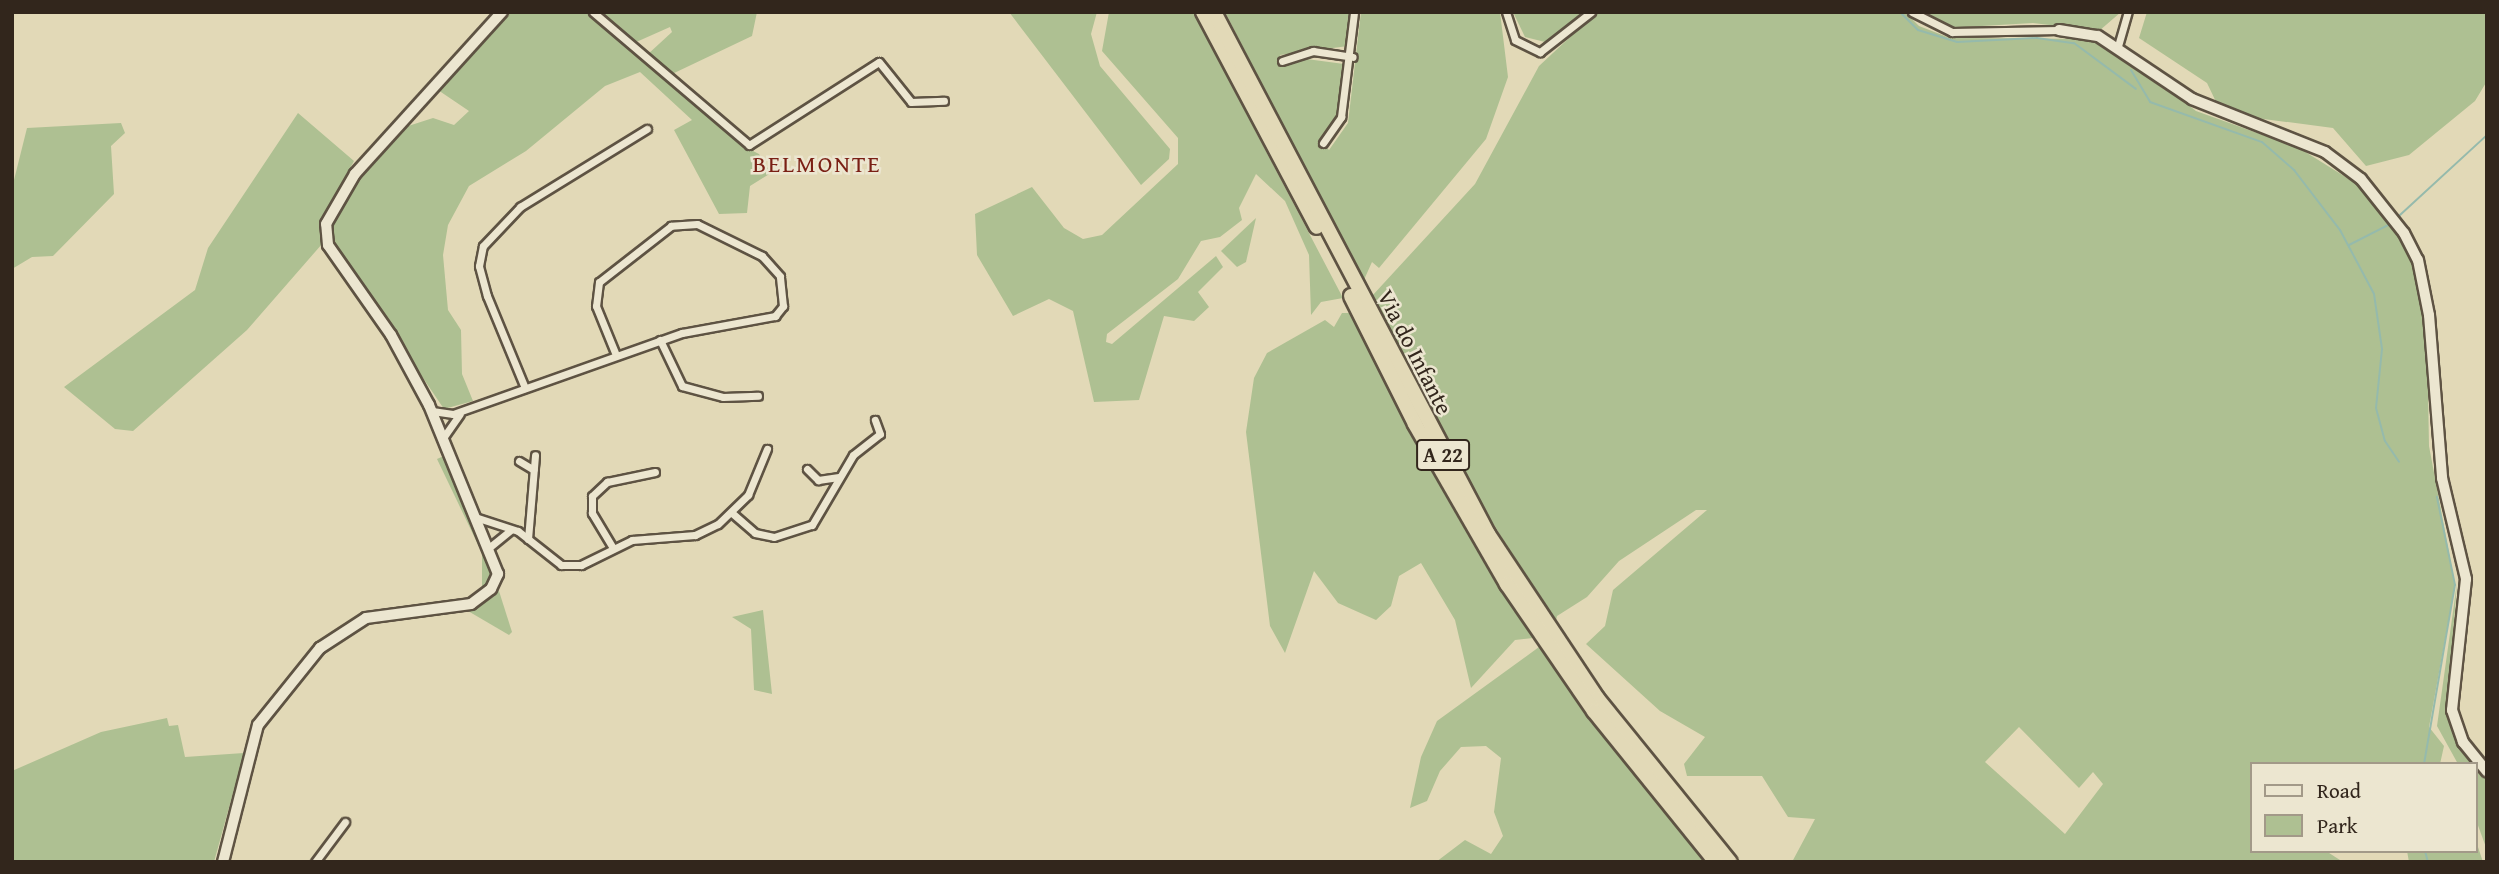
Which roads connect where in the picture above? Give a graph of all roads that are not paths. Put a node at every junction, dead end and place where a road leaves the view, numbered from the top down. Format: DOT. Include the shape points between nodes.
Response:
graph roads {
  1 [pos="502,12"];
  2 [pos="593,12"];
  3 [pos="1203,12"];
  4 [pos="1214,12"];
  5 [pos="1354,12"];
  6 [pos="1506,12"];
  7 [pos="1591,12"];
  8 [pos="1912,12"];
  9 [pos="2128,12"];
  10 [pos="2059,30"];
  11 [pos="2118,46"];
  12 [pos="1353,57"];
  13 [pos="1282,61"];
  14 [pos="944,101"];
  15 [pos="647,129"];
  16 [pos="1323,144"];
  17 [pos="660,340"];
  18 [pos="616,355"];
  19 [pos="526,388"];
  20 [pos="758,396"];
  21 [pos="431,410"];
  22 [pos="468,410"];
  23 [pos="875,420"];
  24 [pos="443,438"];
  25 [pos="767,449"];
  26 [pos="535,455"];
  27 [pos="519,461"];
  28 [pos="807,469"];
  29 [pos="534,470"];
  30 [pos="655,472"];
  31 [pos="839,477"];
  32 [pos="732,513"];
  33 [pos="478,519"];
  34 [pos="518,531"];
  35 [pos="528,539"];
  36 [pos="491,546"];
  37 [pos="613,548"];
  38 [pos="2487,772"];
  39 [pos="345,821"];
  40 [pos="223,862"];
  41 [pos="315,862"];
  42 [pos="1716,862"];
  43 [pos="1730,862"];
  1 -- 21 [label="street" via="355,174 326,224 328,245 391,335"];
  2 -- 14 [label="street" via="749,145 879,62 911,102"];
  3 -- 42 [label="highway, Via do Infante / A 22" via="1477,535 1594,711"];
  4 -- 43 [label="highway, Via do Infante / A 22" via="1488,534 1597,698"];
  5 -- 12 [label="street"];
  6 -- 7 [label="street" via="1515,40 1540,52"];
  8 -- 10 [label="street" via="1952,32"];
  9 -- 11 [label="street"];
  10 -- 11 [label="street"];
  11 -- 38 [label="street" via="2192,99 2325,152 2395,218 2418,260 2433,350 2442,478 2466,579 2452,710 2463,742"];
  12 -- 13 [label="street" via="1313,51"];
  12 -- 16 [label="street" via="1341,117"];
  15 -- 19 [label="street" via="520,207 483,246 479,266 486,296"];
  17 -- 18 [label="street"];
  17 -- 18 [label="street" via="775,316 783,306 780,276 762,256 697,224 671,226 599,282 596,306"];
  17 -- 20 [label="street" via="682,386 723,397"];
  18 -- 19 [label="street"];
  19 -- 22 [label="street"];
  21 -- 22 [label="street"];
  21 -- 24 [label="street"];
  22 -- 24 [label="street"];
  23 -- 31 [label="street" via="880,434"];
  24 -- 33 [label="street"];
  25 -- 32 [label="street" via="755,482"];
  26 -- 29 [label="street"];
  27 -- 29 [label="street"];
  28 -- 31 [label="street" via="818,480"];
  29 -- 35 [label="street"];
  30 -- 37 [label="street" via="607,482 592,496 592,513"];
  31 -- 32 [label="street" via="812,524 794,535 755,533"];
  32 -- 37 [label="street" via="695,535 654,536"];
  33 -- 34 [label="street"];
  33 -- 36 [label="street"];
  34 -- 35 [label="street"];
  34 -- 36 [label="street" via="501,533"];
  35 -- 37 [label="street" via="561,565 580,565"];
  36 -- 40 [label="street" via="498,574 482,599 456,608 366,618 320,649 258,726"];
  39 -- 41 [label="street"];
}
